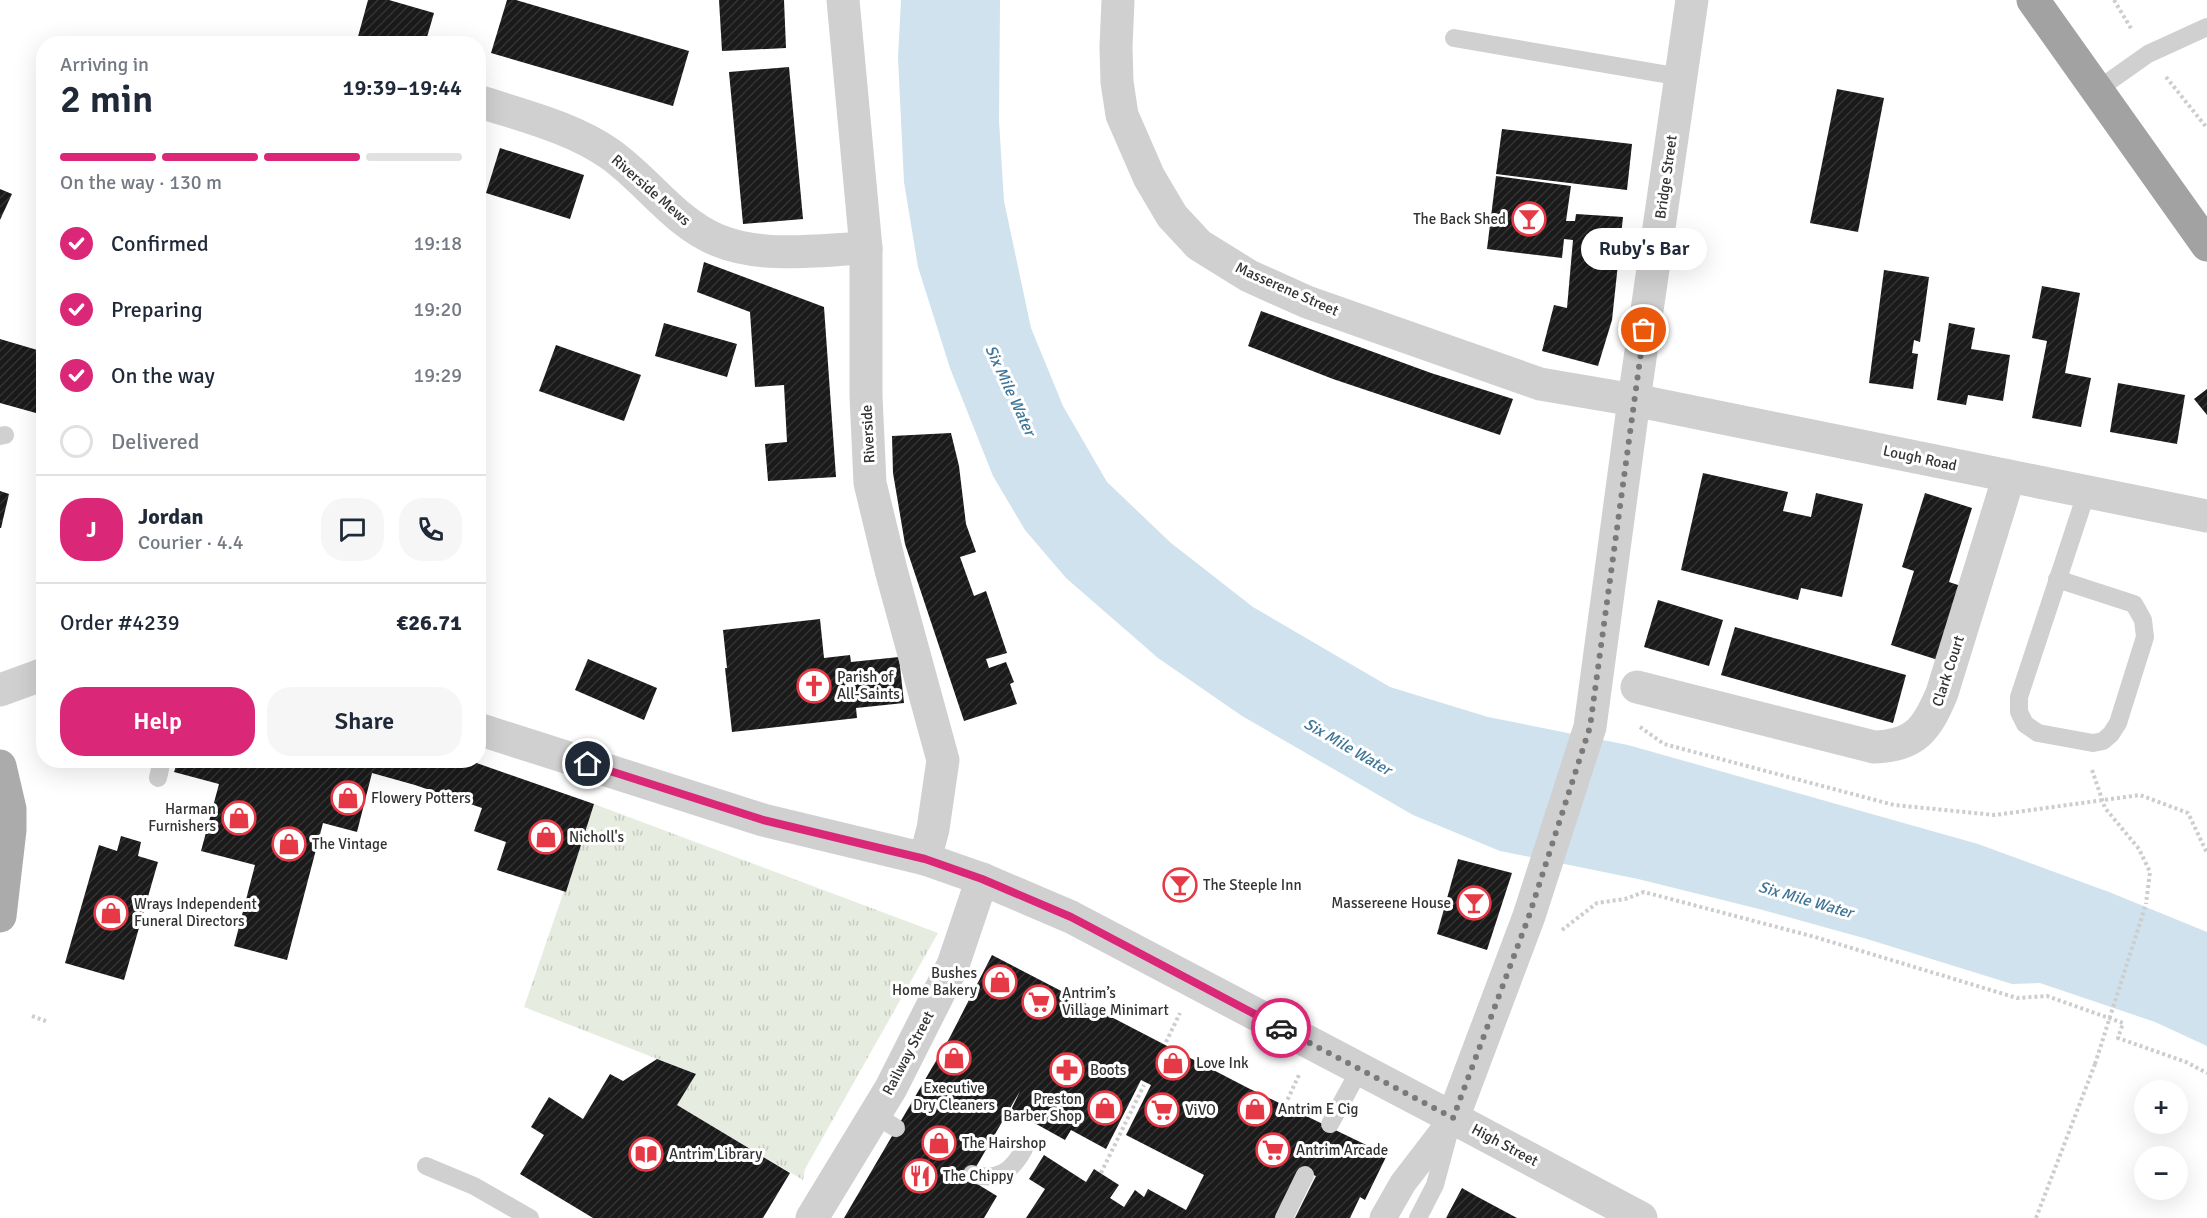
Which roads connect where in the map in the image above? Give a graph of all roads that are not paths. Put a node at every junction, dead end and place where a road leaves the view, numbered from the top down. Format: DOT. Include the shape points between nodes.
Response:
graph roads {
  1 [pos="843,0"];
  2 [pos="1118,0"];
  3 [pos="1692,0"];
  4 [pos="2033,0"];
  5 [pos="2207,27"];
  6 [pos="1454,38"];
  7 [pos="1681,76"];
  8 [pos="2097,90"];
  9 [pos="486,104"];
  10 [pos="2207,245"];
  11 [pos="866,248"];
  12 [pos="1634,400"];
  13 [pos="2009,476"];
  14 [pos="2087,491"];
  15 [pos="2207,516"];
  16 [pos="2057,579"];
  17 [pos="36,677"];
  18 [pos="1637,687"];
  19 [pos="0,690"];
  20 [pos="486,732"];
  21 [pos="0,766"];
  22 [pos="160,768"];
  23 [pos="158,778"];
  24 [pos="925,859"];
  25 [pos="982,879"];
  26 [pos="0,916"];
  27 [pos="1360,1069"];
  28 [pos="1453,1118"];
  29 [pos="1330,1124"];
  30 [pos="1024,1149"];
  31 [pos="426,1166"];
  32 [pos="972,1174"];
  33 [pos="1305,1175"];
  34 [pos="1625,1214"];
  35 [pos="530,1218"];
  36 [pos="812,1218"];
  37 [pos="1284,1218"];
  38 [pos="1383,1218"];
  39 [pos="1418,1218"];
  1 -- 11 [label="street, Riverside"];
  2 -- 12 [label="street, Masserene Street" via="1116,58 1122,115 1149,177 1172,216 1199,245 1249,276 1307,302 1540,384"];
  3 -- 7 [label="street, Bridge Street"];
  4 -- 8 [label="highway"];
  5 -- 8 [label="lane" via="2148,54"];
  6 -- 7 [label="lane"];
  7 -- 12 [label="street, Bridge Street"];
  8 -- 10 [label="highway"];
  9 -- 11 [label="street, Riverside Mews" via="590,141 697,230 717,240 773,252"];
  11 -- 24 [label="street, Riverside" via="870,483 943,760"];
  12 -- 13 [label="street, Lough Road"];
  12 -- 28 [label="street, Bridge Street" via="1590,727 1529,916"];
  13 -- 14 [label="street, Lough Road"];
  13 -- 18 [label="street, Clark Court" via="1942,693 1933,716 1908,740 1874,747 1684,712"];
  14 -- 15 [label="street, Lough Road"];
  14 -- 16 [label="lane"];
  16 -- 16 [label="lane" via="2019,697 2019,712 2025,724 2038,733 2093,743 2103,741 2118,723 2145,637 2143,620 2134,604"];
  17 -- 19 [label="street"];
  20 -- 24 [label="street, High Street" via="763,820"];
  21 -- 26 [label="main road" via="10,809"];
  22 -- 23 [label="lane"];
  24 -- 25 [label="street, High Street"];
  25 -- 27 [label="street, High Street" via="1071,917"];
  25 -- 36 [label="street, Railway Street" via="954,965 886,1122"];
  27 -- 28 [label="street, High Street"];
  27 -- 29 [label="lane"];
  28 -- 34 [label="street, High Street"];
  28 -- 38 [label="street" via="1402,1183"];
  28 -- 39 [label="lane" via="1435,1185"];
  30 -- 32 [label="lane" via="1011,1168 1001,1174"];
  31 -- 35 [label="lane" via="474,1186"];
  33 -- 37 [label="lane"];
}
